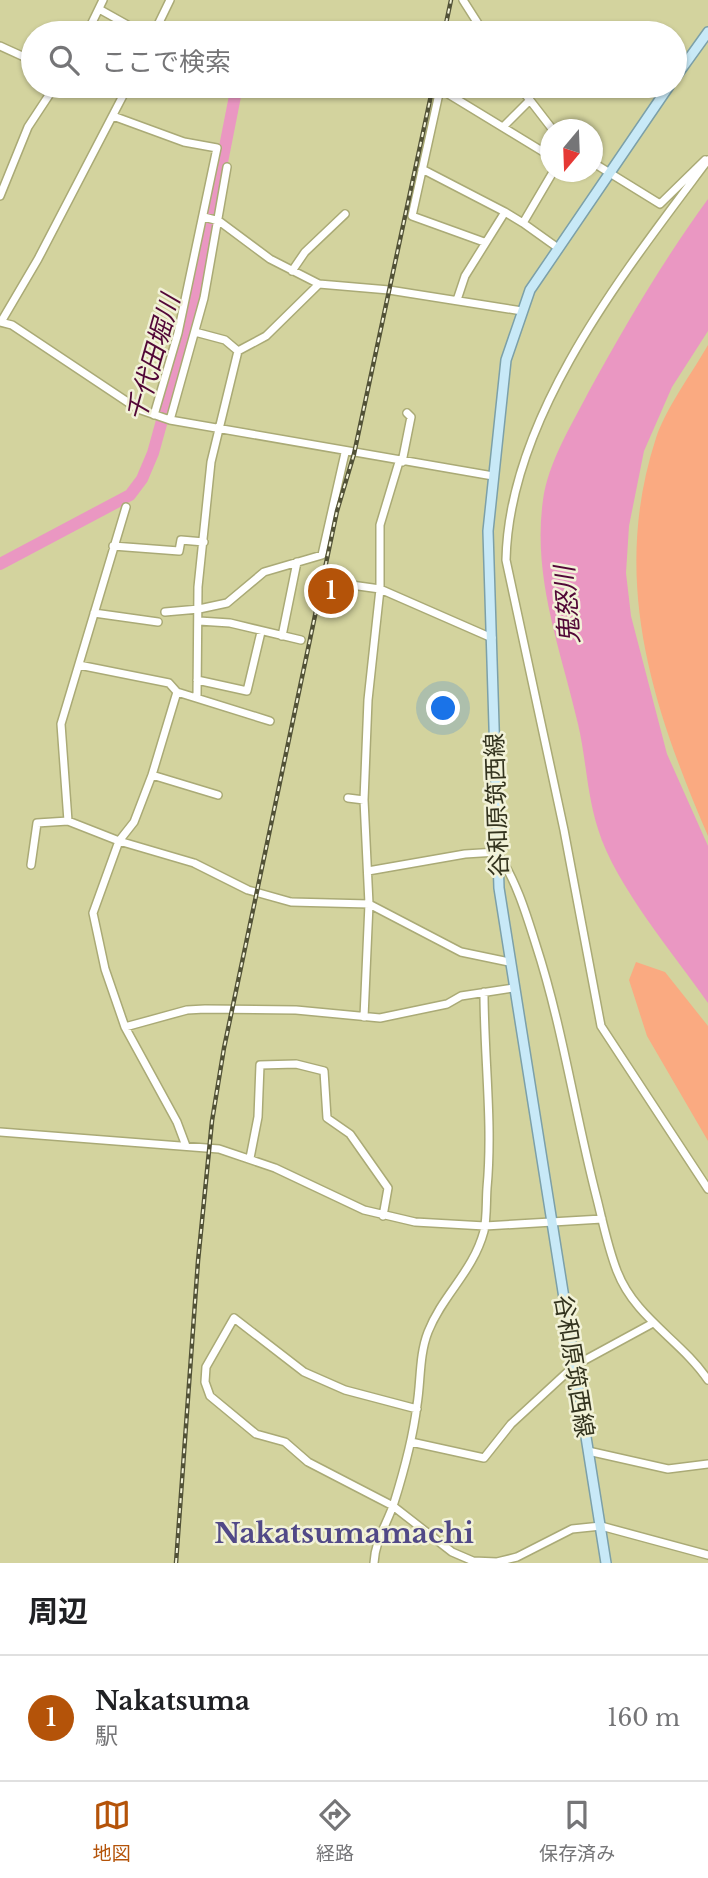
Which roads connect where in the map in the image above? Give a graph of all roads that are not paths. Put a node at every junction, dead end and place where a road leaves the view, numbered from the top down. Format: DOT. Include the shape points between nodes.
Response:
graph roads {
  1 [pos="103,0"];
  2 [pos="170,0"];
  3 [pos="463,0"];
  4 [pos="99,9"];
  5 [pos="93,21"];
  6 [pos="120,21"];
  7 [pos="160,21"];
  8 [pos="476,21"];
  9 [pos="708,32"];
  10 [pos="0,46"];
  11 [pos="21,56"];
  12 [pos="687,61"];
  13 [pos="47,98"];
  14 [pos="122,98"];
  15 [pos="439,98"];
  16 [pos="457,98"];
  17 [pos="661,98"];
  18 [pos="530,100"];
  19 [pos="113,116"];
  20 [pos="545,119"];
  21 [pos="503,127"];
  22 [pos="540,149"];
  23 [pos="708,159"];
  24 [pos="227,167"];
  25 [pos="603,167"];
  26 [pos="422,169"];
  27 [pos="610,171"];
  28 [pos="548,182"];
  29 [pos="0,196"];
  30 [pos="505,212"];
  31 [pos="345,214"];
  32 [pos="204,217"];
  33 [pos="219,221"];
  34 [pos="523,223"];
  35 [pos="484,242"];
  36 [pos="558,248"];
  37 [pos="292,271"];
  38 [pos="319,284"];
  39 [pos="457,300"];
  40 [pos="522,311"];
  41 [pos="0,322"];
  42 [pos="195,332"];
  43 [pos="238,351"];
  44 [pos="407,413"];
  45 [pos="154,415"];
  46 [pos="170,420"];
  47 [pos="217,430"];
  48 [pos="345,453"];
  49 [pos="400,462"];
  50 [pos="493,476"];
  51 [pos="126,507"];
  52 [pos="204,542"];
  53 [pos="113,546"];
  54 [pos="297,562"];
  55 [pos="337,583"];
  56 [pos="380,589"];
  57 [pos="200,609"];
  58 [pos="165,612"];
  59 [pos="93,613"];
  60 [pos="199,621"];
  61 [pos="158,622"];
  62 [pos="261,632"];
  63 [pos="282,636"];
  64 [pos="492,638"];
  65 [pos="301,640"];
  66 [pos="79,665"];
  67 [pos="197,680"];
  68 [pos="177,692"];
  69 [pos="197,697"];
  70 [pos="270,721"];
  71 [pos="152,775"];
  72 [pos="218,795"];
  73 [pos="348,798"];
  74 [pos="365,800"];
  75 [pos="68,821"];
  76 [pos="119,841"];
  77 [pos="497,852"];
  78 [pos="31,865"];
  79 [pos="368,871"];
  80 [pos="369,904"];
  81 [pos="509,962"];
  82 [pos="513,988"];
  83 [pos="484,992"];
  84 [pos="364,1017"];
  85 [pos="125,1027"];
  86 [pos="0,1132"];
  87 [pos="186,1146"];
  88 [pos="250,1158"];
  89 [pos="708,1189"];
  90 [pos="383,1216"];
  91 [pos="602,1219"];
  92 [pos="550,1222"];
  93 [pos="485,1226"];
  94 [pos="653,1323"];
  95 [pos="574,1366"];
  96 [pos="708,1380"];
  97 [pos="417,1409"];
  98 [pos="411,1442"];
  99 [pos="588,1451"];
  100 [pos="708,1464"];
  101 [pos="393,1506"];
  102 [pos="601,1527"];
  103 [pos="708,1555"];
  104 [pos="374,1563"];
  105 [pos="606,1563"];
  1 -- 4 [label="street"];
  2 -- 7 [label="street"];
  3 -- 8 [label="street"];
  4 -- 5 [label="street"];
  4 -- 6 [label="street"];
  9 -- 12 [label="main road"];
  10 -- 11 [label="street"];
  13 -- 29 [label="street" via="24,134"];
  14 -- 19 [label="street"];
  15 -- 26 [label="street"];
  16 -- 21 [label="street"];
  17 -- 27 [label="main road, 谷和原筑西線"];
  18 -- 20 [label="street"];
  18 -- 21 [label="street"];
  19 -- 32 [label="street" via="184,142 217,148"];
  19 -- 41 [label="street"];
  21 -- 22 [label="street"];
  23 -- 27 [label="street" via="660,204"];
  23 -- 89 [label="street" via="641,249 545,406 514,498 506,560 600,1026"];
  24 -- 33 [label="street"];
  25 -- 27 [label="street"];
  26 -- 30 [label="street"];
  26 -- 35 [label="street" via="412,216"];
  27 -- 36 [label="main road, 谷和原筑西線"];
  28 -- 34 [label="street"];
  30 -- 34 [label="street"];
  30 -- 35 [label="street"];
  31 -- 37 [label="street"];
  32 -- 33 [label="street"];
  32 -- 45 [label="street"];
  33 -- 37 [label="street"];
  33 -- 42 [label="street"];
  34 -- 36 [label="street"];
  35 -- 39 [label="street" via="464,276"];
  36 -- 40 [label="main road, 谷和原筑西線"];
  37 -- 38 [label="street"];
  38 -- 39 [label="street"];
  38 -- 43 [label="street" via="266,336"];
  39 -- 40 [label="street"];
  40 -- 50 [label="main road, 谷和原筑西線" via="506,360"];
  41 -- 45 [label="street" via="12,325"];
  42 -- 43 [label="street" via="225,340"];
  42 -- 46 [label="street"];
  43 -- 47 [label="street"];
  44 -- 49 [label="street" via="411,417"];
  45 -- 46 [label="street"];
  46 -- 47 [label="street"];
  47 -- 48 [label="street"];
  47 -- 52 [label="street"];
  48 -- 49 [label="street"];
  48 -- 54 [label="street" via="325,550"];
  49 -- 50 [label="street"];
  49 -- 56 [label="street" via="380,525"];
  50 -- 64 [label="main road, 谷和原筑西線" via="488,559"];
  51 -- 53 [label="street"];
  52 -- 53 [label="street" via="181,540 179,551"];
  52 -- 57 [label="street"];
  53 -- 59 [label="street"];
  54 -- 57 [label="street" via="264,572 227,603"];
  54 -- 63 [label="street"];
  55 -- 56 [label="street"];
  56 -- 64 [label="street"];
  56 -- 74 [label="street" via="368,700"];
  57 -- 58 [label="street"];
  57 -- 60 [label="street"];
  59 -- 61 [label="street"];
  59 -- 66 [label="street"];
  60 -- 62 [label="street"];
  60 -- 67 [label="street"];
  62 -- 63 [label="street"];
  62 -- 67 [label="street" via="247,691"];
  63 -- 65 [label="street"];
  64 -- 77 [label="main road, 谷和原筑西線"];
  66 -- 68 [label="street" via="169,683"];
  66 -- 75 [label="street" via="61,724"];
  67 -- 69 [label="street"];
  68 -- 69 [label="street"];
  68 -- 71 [label="street"];
  69 -- 70 [label="street"];
  71 -- 72 [label="street"];
  71 -- 76 [label="street" via="134,822"];
  73 -- 74 [label="street"];
  74 -- 79 [label="street"];
  75 -- 76 [label="street"];
  75 -- 78 [label="street" via="37,822"];
  76 -- 80 [label="street" via="194,863 248,890 290,902"];
  76 -- 85 [label="street" via="93,913 105,969"];
  77 -- 79 [label="street"];
  77 -- 81 [label="main road, 谷和原筑西線"];
  77 -- 91 [label="street" via="524,906 542,961"];
  79 -- 80 [label="street"];
  80 -- 81 [label="street" via="461,951"];
  80 -- 84 [label="street"];
  81 -- 82 [label="main road, 谷和原筑西線"];
  82 -- 83 [label="street"];
  82 -- 92 [label="main road, 谷和原筑西線"];
  83 -- 84 [label="street" via="413,1012"];
  83 -- 93 [label="street" via="489,1146"];
  84 -- 85 [label="street" via="296,1010 205,1009"];
  85 -- 87 [label="street"];
  86 -- 87 [label="street"];
  87 -- 88 [label="street"];
  88 -- 90 [label="street"];
  88 -- 90 [label="street" via="258,1117 260,1065 296,1064 324,1071 327,1118 350,1134 388,1188"];
  90 -- 93 [label="street"];
  91 -- 92 [label="street"];
  91 -- 94 [label="street" via="631,1300"];
  92 -- 93 [label="street"];
  92 -- 95 [label="main road, 谷和原筑西線"];
  93 -- 97 [label="street" via="463,1278 438,1310 428,1332"];
  94 -- 95 [label="street"];
  94 -- 96 [label="street"];
  95 -- 98 [label="street" via="511,1424 484,1458"];
  95 -- 99 [label="main road, 谷和原筑西線"];
  97 -- 98 [label="street"];
  97 -- 101 [label="street" via="345,1390 304,1372 234,1318 206,1367 210,1396 256,1434 285,1442 308,1462"];
  98 -- 101 [label="street"];
  99 -- 100 [label="street" via="668,1469"];
  99 -- 102 [label="main road, 谷和原筑西線"];
  101 -- 102 [label="street" via="452,1552 473,1561 517,1557 572,1529"];
  101 -- 104 [label="street" via="377,1540"];
  102 -- 103 [label="street"];
  102 -- 105 [label="main road, 谷和原筑西線"];
}
